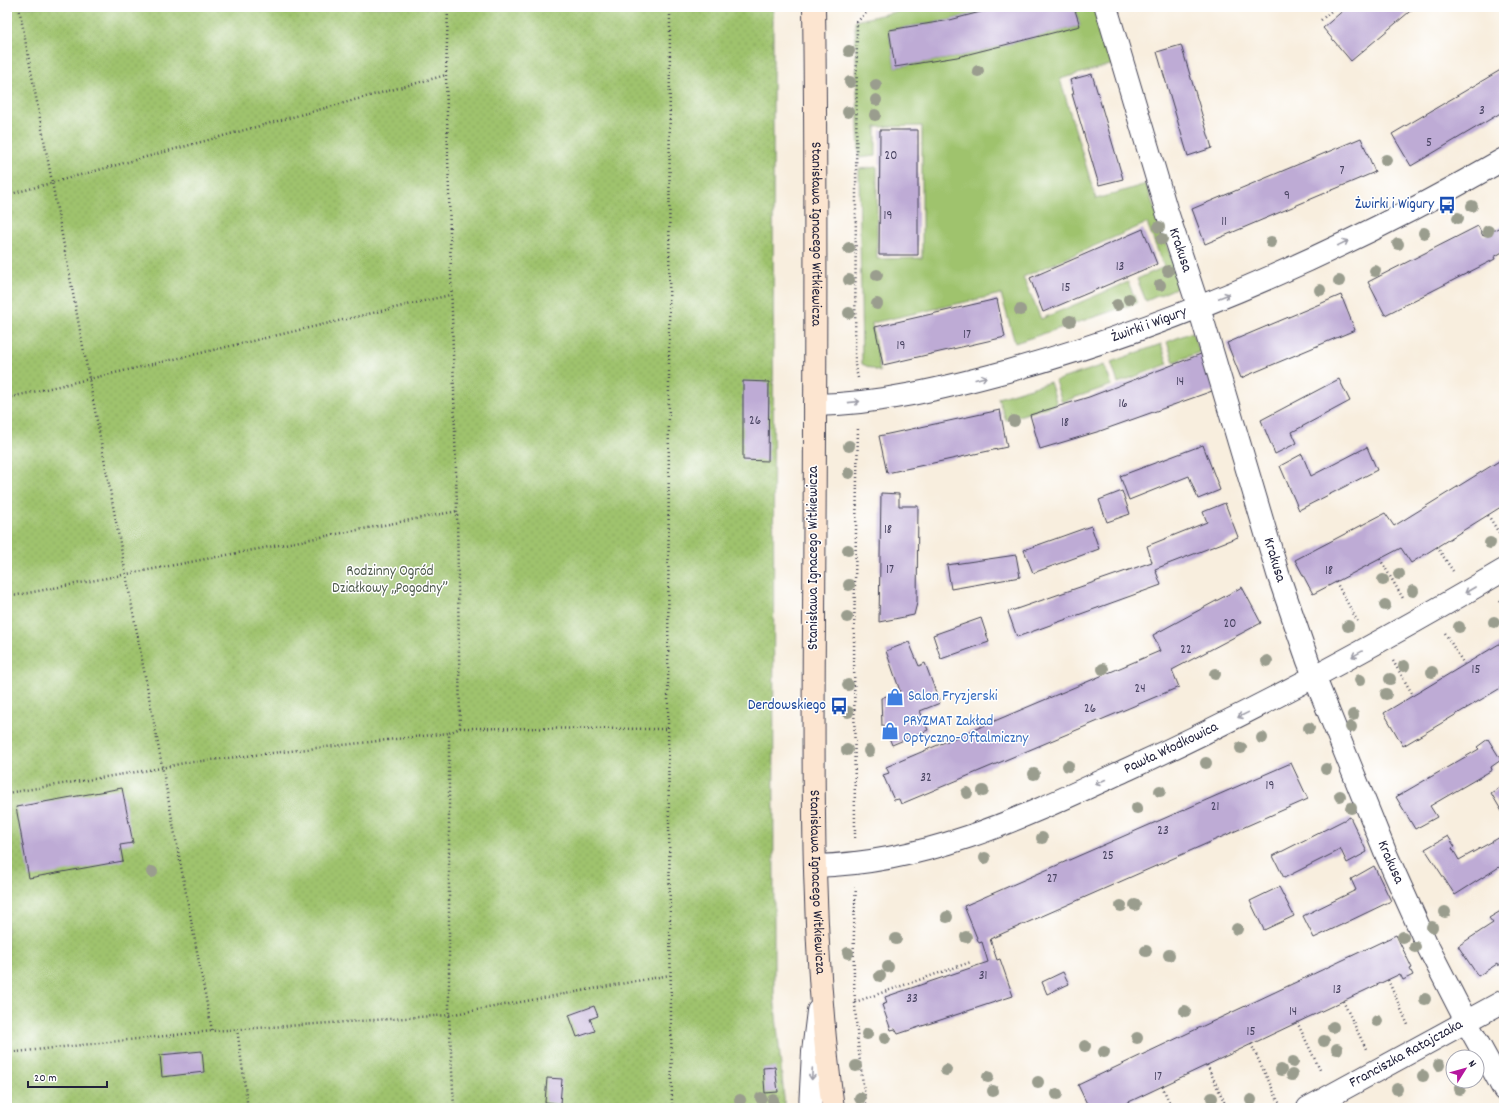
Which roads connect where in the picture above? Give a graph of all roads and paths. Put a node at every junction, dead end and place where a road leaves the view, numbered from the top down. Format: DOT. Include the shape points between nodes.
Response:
graph roads {
  1 [pos="18,7"];
  2 [pos="448,7"];
  3 [pos="670,7"];
  4 [pos="814,7"];
  5 [pos="882,7"];
  6 [pos="1106,7"];
  7 [pos="1336,7"];
  8 [pos="1321,20"];
  9 [pos="446,75"];
  10 [pos="1504,159"];
  11 [pos="51,183"];
  12 [pos="7,195"];
  13 [pos="450,295"];
  14 [pos="1198,305"];
  15 [pos="862,378"];
  16 [pos="88,379"];
  17 [pos="7,398"];
  18 [pos="815,405"];
  19 [pos="858,424"];
  20 [pos="457,511"];
  21 [pos="1488,515"];
  22 [pos="1504,540"];
  23 [pos="1437,547"];
  24 [pos="1380,559"];
  25 [pos="1504,570"];
  26 [pos="126,573"];
  27 [pos="1454,573"];
  28 [pos="1336,582"];
  29 [pos="7,597"];
  30 [pos="1408,607"];
  31 [pos="1360,625"];
  32 [pos="1441,627"];
  33 [pos="1390,656"];
  34 [pos="1464,664"];
  35 [pos="1314,678"];
  36 [pos="1413,695"];
  37 [pos="460,728"];
  38 [pos="668,729"];
  39 [pos="449,733"];
  40 [pos="161,768"];
  41 [pos="7,793"];
  42 [pos="855,844"];
  43 [pos="815,866"];
  44 [pos="856,887"];
  45 [pos="971,962"];
  46 [pos="670,975"];
  47 [pos="1388,980"];
  48 [pos="820,994"];
  49 [pos="1342,1001"];
  50 [pos="1504,1001"];
  51 [pos="855,1002"];
  52 [pos="449,1015"];
  53 [pos="1297,1022"];
  54 [pos="1467,1023"];
  55 [pos="237,1030"];
  56 [pos="1411,1030"];
  57 [pos="212,1031"];
  58 [pos="1251,1044"];
  59 [pos="7,1053"];
  60 [pos="1368,1053"];
  61 [pos="1207,1065"];
  62 [pos="1324,1076"];
  63 [pos="1162,1086"];
  64 [pos="1504,1090"];
  65 [pos="1281,1107"];
  66 [pos="248,1108"];
  67 [pos="454,1108"];
  68 [pos="672,1108"];
  69 [pos="810,1108"];
  70 [pos="833,1108"];
  71 [pos="867,1108"];
  72 [pos="1172,1108"];
  73 [pos="1227,1108"];
  74 [pos="1308,1108"];
  1 -- 11 [label="path"];
  2 -- 9 [label="path"];
  3 -- 38 [label="path"];
  4 -- 18 [label="street, Stanisława Ignacego Witkiewicza"];
  5 -- 15 [label="path" via="870,9 857,22 855,365 858,378"];
  6 -- 14 [label="street, Krakusa" via="1166,209"];
  7 -- 8 [label="path"];
  9 -- 11 [label="path"];
  9 -- 13 [label="path"];
  14 -- 10 [label="street, Żwirki i Wigury, one-way" via="1338,245 1412,209"];
  11 -- 12 [label="path"];
  11 -- 16 [label="path"];
  13 -- 16 [label="path"];
  13 -- 20 [label="path"];
  18 -- 14 [label="street, Żwirki i Wigury, one-way" via="881,399 945,387 1096,343"];
  14 -- 35 [label="street, Krakusa" via="1276,566"];
  16 -- 17 [label="path"];
  16 -- 26 [label="path"];
  18 -- 43 [label="street, Stanisława Ignacego Witkiewicza"];
  19 -- 42 [label="path" via="854,635"];
  20 -- 26 [label="path"];
  20 -- 37 [label="path"];
  21 -- 22 [label="path"];
  23 -- 27 [label="path"];
  24 -- 30 [label="path"];
  25 -- 35 [label="street, Pawła Włodkowica, one-way"];
  26 -- 29 [label="path"];
  26 -- 40 [label="path"];
  28 -- 31 [label="path"];
  32 -- 34 [label="path"];
  33 -- 36 [label="path"];
  35 -- 43 [label="street, Pawła Włodkowica, one-way" via="1198,737 996,828 908,855 855,865"];
  35 -- 54 [label="street, Krakusa" via="1393,871"];
  37 -- 38 [label="path"];
  37 -- 39 [label="path"];
  38 -- 46 [label="path"];
  39 -- 40 [label="path" via="184,763"];
  39 -- 52 [label="path"];
  40 -- 41 [label="path"];
  40 -- 57 [label="path"];
  43 -- 48 [label="street, Stanisława Ignacego Witkiewicza"];
  44 -- 51 [label="path"];
  45 -- 51 [label="path"];
  46 -- 52 [label="path"];
  46 -- 68 [label="path"];
  47 -- 56 [label="path"];
  48 -- 69 [label="street, one-way"];
  48 -- 70 [label="street, Stanisława Ignacego Witkiewicza"];
  49 -- 60 [label="path"];
  50 -- 54 [label="street, Franciszka Ratajczaka"];
  51 -- 71 [label="path"];
  52 -- 55 [label="path"];
  52 -- 67 [label="path"];
  53 -- 62 [label="path"];
  54 -- 64 [label="street, Krakusa"];
  54 -- 74 [label="street, Franciszka Ratajczaka"];
  55 -- 57 [label="path"];
  55 -- 66 [label="path"];
  57 -- 59 [label="path"];
  58 -- 65 [label="path"];
  61 -- 73 [label="path"];
  63 -- 72 [label="path"];
}
